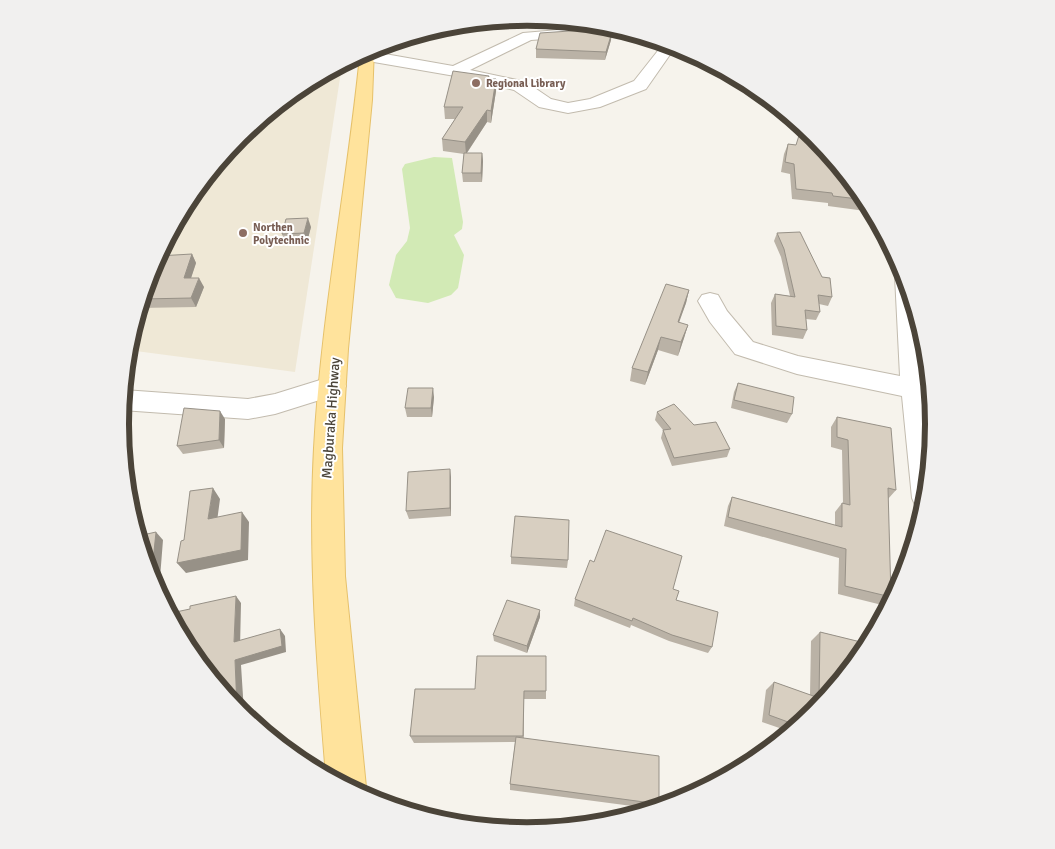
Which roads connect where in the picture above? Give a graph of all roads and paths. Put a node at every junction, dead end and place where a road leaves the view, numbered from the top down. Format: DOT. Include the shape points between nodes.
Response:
graph roads {
  1 [pos="585,31"];
  2 [pos="665,51"];
  3 [pos="378,56"];
  4 [pos="367,60"];
  5 [pos="455,71"];
  6 [pos="710,301"];
  7 [pos="919,353"];
  8 [pos="333,386"];
  9 [pos="914,389"];
  10 [pos="130,400"];
  11 [pos="923,466"];
  12 [pos="345,779"];
  1 -- 5 [label="street" via="528,36"];
  2 -- 5 [label="street" via="640,85 594,103 568,108 545,103 520,86"];
  3 -- 5 [label="street"];
  4 -- 8 [label="main road, Magburaka Highway" via="350,229 336,323"];
  6 -- 9 [label="street" via="744,348 796,365"];
  7 -- 9 [label="street"];
  8 -- 10 [label="street" via="275,404 248,408"];
  8 -- 12 [label="main road, Magburaka Highway" via="326,509 331,630"];
  9 -- 11 [label="street"];
}
